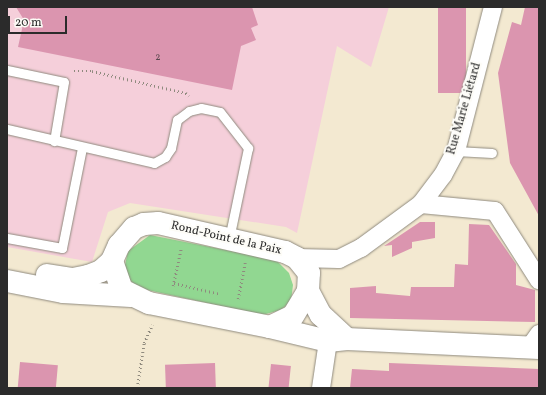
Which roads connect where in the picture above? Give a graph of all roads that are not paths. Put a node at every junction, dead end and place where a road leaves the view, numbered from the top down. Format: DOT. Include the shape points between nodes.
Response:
graph roads {
  1 [pos="493,7"];
  2 [pos="7,70"];
  3 [pos="7,129"];
  4 [pos="54,141"];
  5 [pos="82,148"];
  6 [pos="456,151"];
  7 [pos="492,153"];
  8 [pos="421,204"];
  9 [pos="7,238"];
  10 [pos="239,242"];
  11 [pos="296,258"];
  12 [pos="112,261"];
  13 [pos="7,268"];
  14 [pos="539,280"];
  15 [pos="7,281"];
  16 [pos="308,290"];
  17 [pos="131,296"];
  18 [pos="270,326"];
  19 [pos="337,340"];
  20 [pos="536,343"];
  21 [pos="321,388"];
  1 -- 6 [label="street, Rue Marie Liétard"];
  2 -- 4 [label="lane" via="64,82"];
  3 -- 4 [label="lane"];
  4 -- 5 [label="lane"];
  5 -- 9 [label="lane" via="62,248"];
  5 -- 10 [label="lane" via="154,163 164,157 171,148 177,120 189,111 200,108 220,112 248,148"];
  6 -- 7 [label="lane"];
  6 -- 8 [label="street, Rue Marie Liétard" via="443,175"];
  8 -- 11 [label="street, Rue Marie Liétard" via="361,248 339,259"];
  8 -- 14 [label="street" via="495,211"];
  10 -- 11 [label="main road, Rond-Point de la Paix" via="285,252"];
  10 -- 12 [label="main road, Rond-Point de la Paix" via="164,225 144,224 126,235 118,245"];
  11 -- 16 [label="main road, Rond-Point de la Paix" via="309,272"];
  12 -- 13 [label="main road" via="100,272 73,279"];
  12 -- 17 [label="main road" via="122,290"];
  15 -- 17 [label="main road" via="63,292"];
  16 -- 18 [label="main road" via="293,316"];
  16 -- 19 [label="main road"];
  17 -- 18 [label="main road" via="149,303"];
  18 -- 19 [label="main road"];
  19 -- 20 [label="main road"];
  19 -- 21 [label="street"];
}
